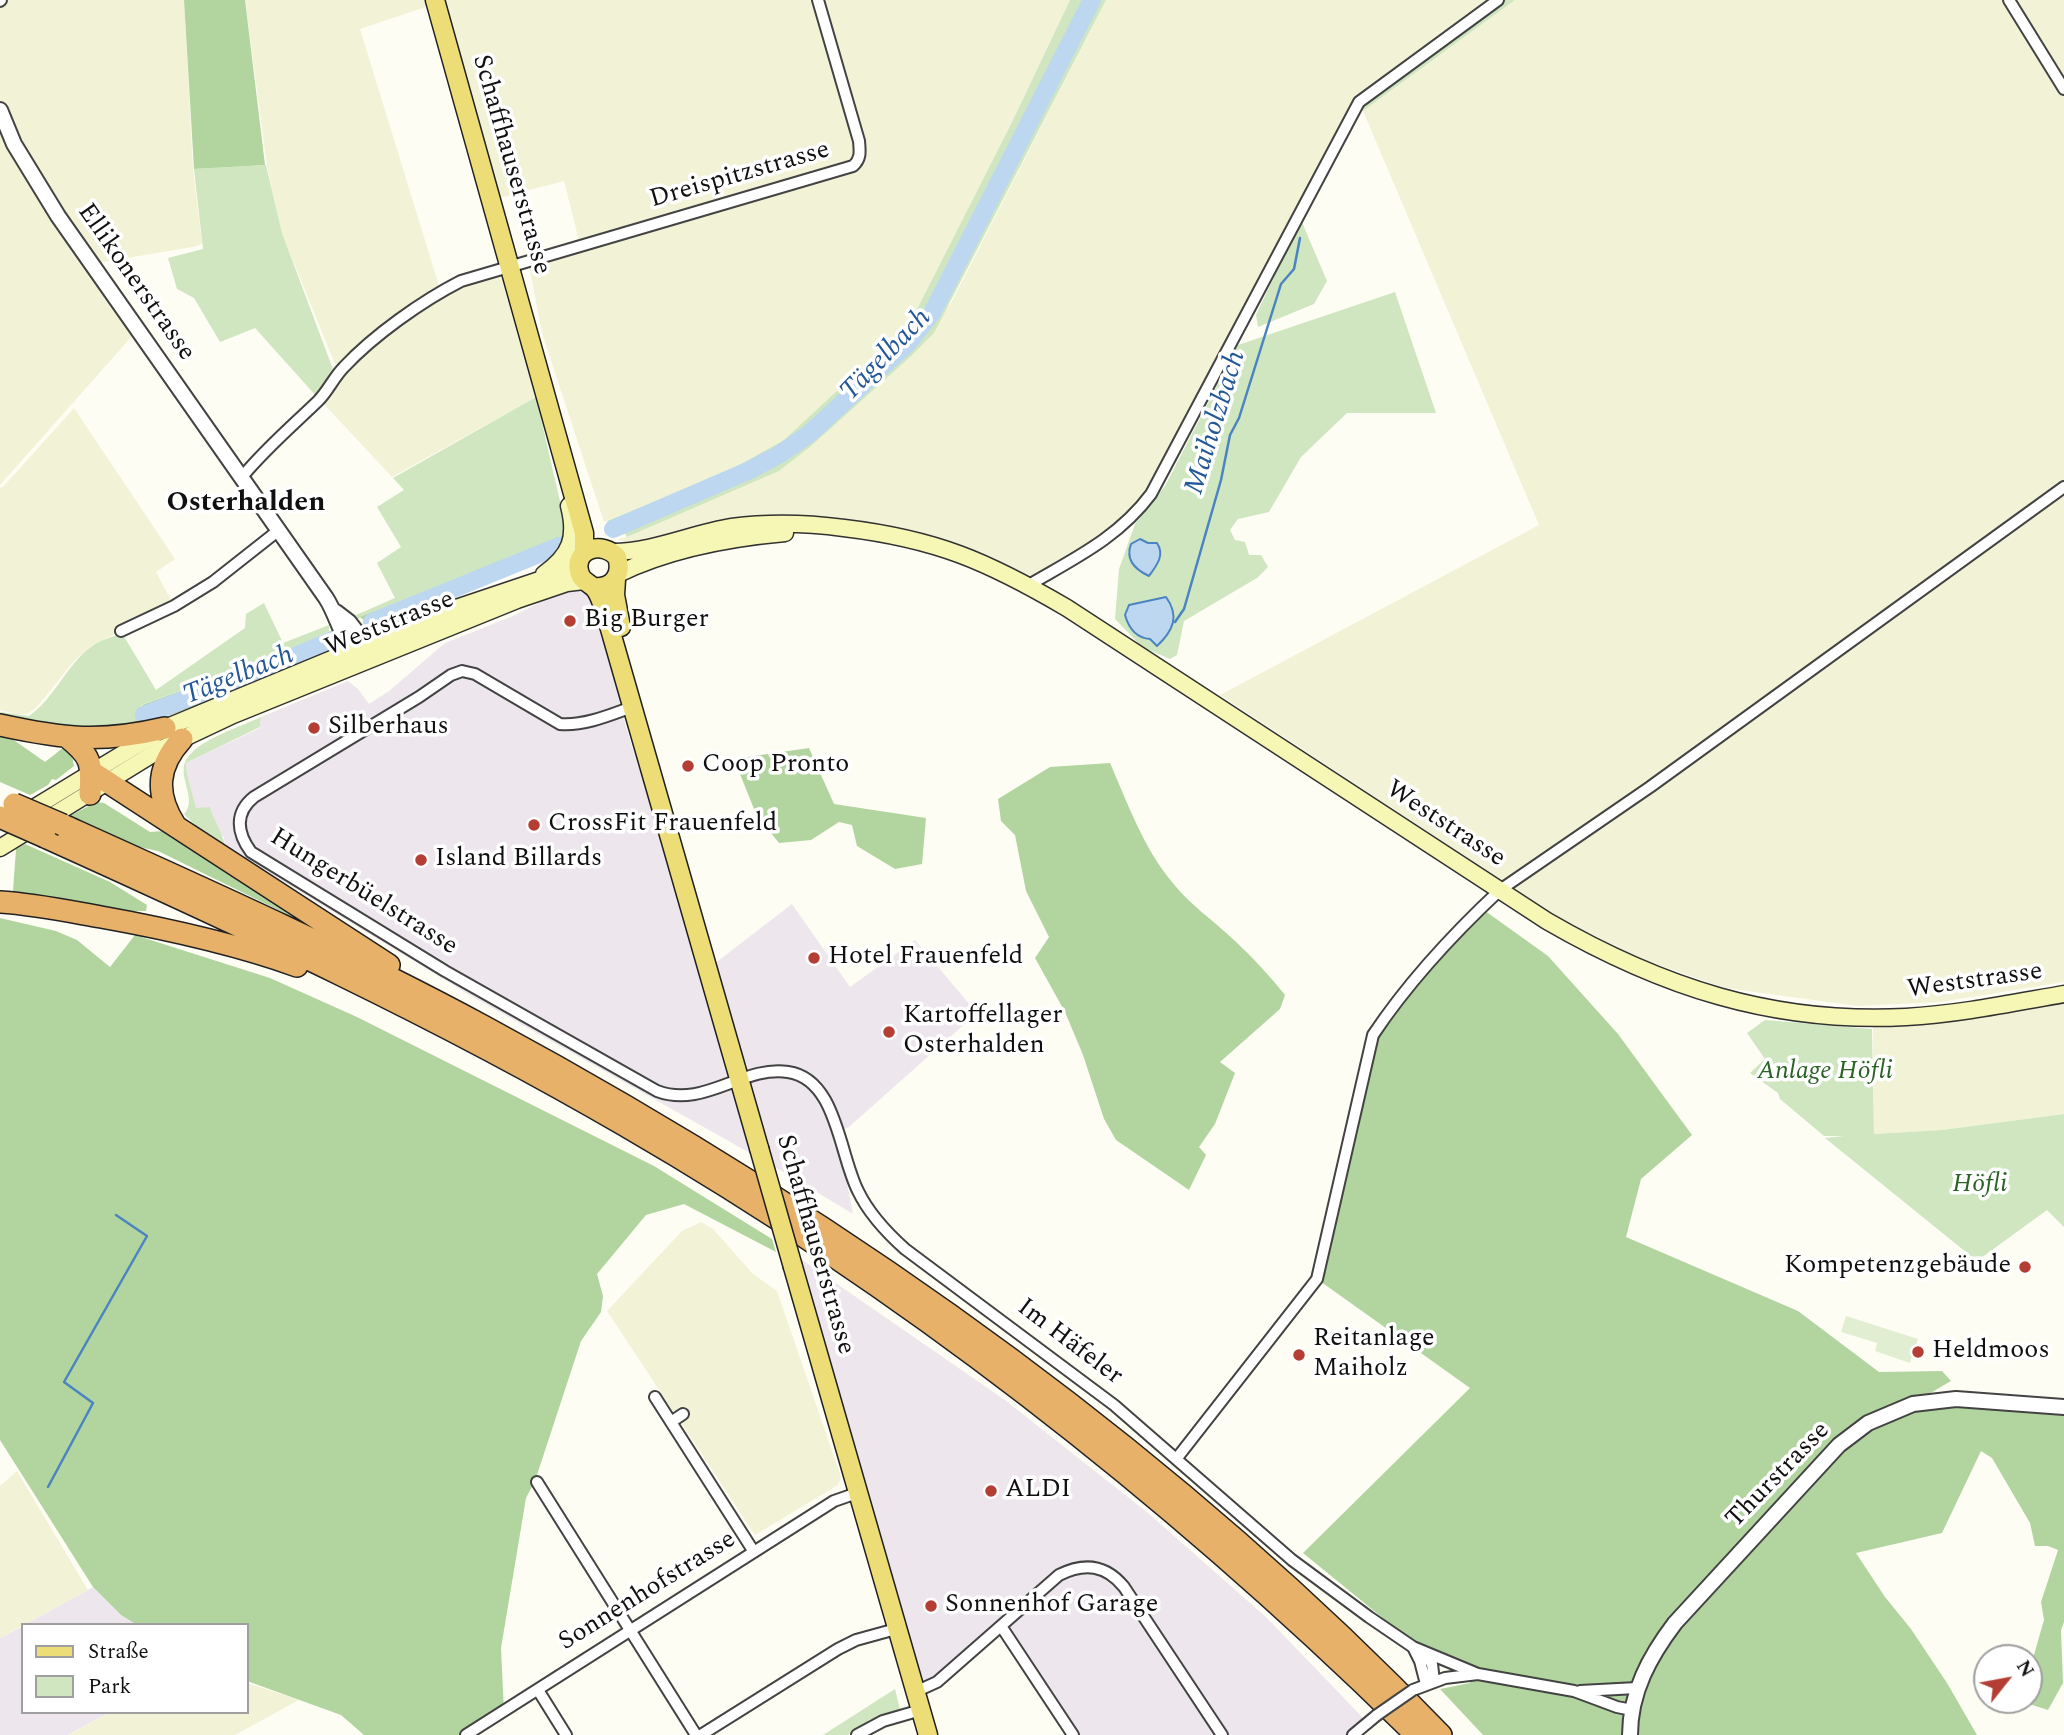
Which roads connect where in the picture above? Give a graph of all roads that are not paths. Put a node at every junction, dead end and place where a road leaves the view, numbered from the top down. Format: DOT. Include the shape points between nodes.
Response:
graph roads {
  1 [pos="435,0"];
  2 [pos="818,0"];
  3 [pos="1498,0"];
  4 [pos="2009,0"];
  5 [pos="2064,89"];
  6 [pos="0,110"];
  7 [pos="510,265"];
  8 [pos="533,345"];
  9 [pos="548,405"];
  10 [pos="242,477"];
  11 [pos="2064,487"];
  12 [pos="845,528"];
  13 [pos="276,532"];
  14 [pos="608,550"];
  15 [pos="582,556"];
  16 [pos="617,576"];
  17 [pos="532,582"];
  18 [pos="588,584"];
  19 [pos="1029,585"];
  20 [pos="121,631"];
  21 [pos="360,647"];
  22 [pos="632,707"];
  23 [pos="0,725"];
  24 [pos="174,733"];
  25 [pos="67,737"];
  26 [pos="652,768"];
  27 [pos="96,783"];
  28 [pos="5,806"];
  29 [pos="176,827"];
  30 [pos="0,828"];
  31 [pos="54,831"];
  32 [pos="0,848"];
  33 [pos="1500,890"];
  34 [pos="4,900"];
  35 [pos="2064,994"];
  36 [pos="392,999"];
  37 [pos="481,1025"];
  38 [pos="740,1081"];
  39 [pos="655,1397"];
  40 [pos="2064,1406"];
  41 [pos="683,1414"];
  42 [pos="671,1422"];
  43 [pos="1177,1458"];
  44 [pos="537,1482"];
  45 [pos="857,1493"];
  46 [pos="754,1552"];
  47 [pos="1002,1626"];
  48 [pos="896,1629"];
  49 [pos="630,1631"];
  50 [pos="1413,1647"];
  51 [pos="1425,1653"];
  52 [pos="1478,1674"];
  53 [pos="1430,1682"];
  54 [pos="1637,1688"];
  55 [pos="538,1690"];
  56 [pos="1574,1691"];
  57 [pos="915,1692"];
  58 [pos="921,1710"];
  59 [pos="1632,1710"];
  60 [pos="472,1734"];
  61 [pos="566,1735"];
  62 [pos="699,1735"];
  63 [pos="857,1735"];
  64 [pos="928,1735"];
  65 [pos="1073,1735"];
  66 [pos="1222,1735"];
  67 [pos="1353,1735"];
  68 [pos="1416,1735"];
  69 [pos="1441,1735"];
  70 [pos="1630,1735"];
  1 -- 7 [label="main road, Schaffhauserstrasse"];
  2 -- 7 [label="street, Dreispitzstrasse" via="859,141 860,154 853,166"];
  3 -- 19 [label="street" via="1359,102 1151,494 1135,516 1113,534"];
  4 -- 5 [label="street"];
  6 -- 10 [label="street, Ellikonerstrasse" via="14,144 58,216"];
  7 -- 8 [label="main road, Schaffhauserstrasse"];
  7 -- 10 [label="street" via="435,294 360,351 321,398 262,452"];
  8 -- 9 [label="main road, Schaffhauserstrasse"];
  8 -- 14 [label="main road, Schaffhauserstrasse"];
  9 -- 15 [label="main road, Schaffhauserstrasse" via="584,533"];
  9 -- 17 [label="main road, Weststrasse" via="550,435 573,535 558,564"];
  10 -- 13 [label="street, Ellikonerstrasse"];
  11 -- 33 [label="street"];
  12 -- 14 [label="main road, Weststrasse" via="765,524 702,533 629,552"];
  12 -- 16 [label="main road, Weststrasse" via="733,540 674,553"];
  12 -- 19 [label="main road, Weststrasse" via="932,544"];
  13 -- 20 [label="street" via="192,595"];
  13 -- 21 [label="street, Ellikonerstrasse"];
  14 -- 15 [label="main road" via="596,547"];
  14 -- 16 [label="main road" via="619,562"];
  15 -- 17 [label="main road, Weststrasse" via="564,572"];
  15 -- 18 [label="main road" via="579,571"];
  16 -- 18 [label="main road" via="606,586"];
  16 -- 26 [label="main road, Schaffhauserstrasse" via="616,605"];
  17 -- 21 [label="main road, Weststrasse" via="453,608"];
  18 -- 21 [label="main road, Weststrasse" via="567,583"];
  18 -- 22 [label="main road, Schaffhauserstrasse" via="604,608"];
  19 -- 33 [label="main road, Weststrasse"];
  21 -- 24 [label="main road, Weststrasse"];
  22 -- 26 [label="main road, Schaffhauserstrasse"];
  22 -- 38 [label="street, Hungerbüelstrasse" via="583,723 560,724 475,674 462,671 254,797 241,813 239,828 251,852 445,971 657,1091 680,1097"];
  23 -- 25 [label="highway"];
  24 -- 25 [label="highway"];
  24 -- 27 [label="main road, Weststrasse"];
  24 -- 29 [label="highway" via="160,781 163,802"];
  25 -- 27 [label="highway" via="86,753"];
  26 -- 38 [label="main road, Schaffhauserstrasse"];
  27 -- 29 [label="highway"];
  27 -- 30 [label="main road, Weststrasse"];
  27 -- 32 [label="main road, Weststrasse"];
  28 -- 31 [label="highway, bridge"];
  29 -- 37 [label="highway"];
  31 -- 36 [label="highway"];
  31 -- 37 [label="highway" via="280,925"];
  33 -- 35 [label="main road, Weststrasse" via="1587,944 1638,969 1765,1007 1839,1017 1907,1017"];
  33 -- 43 [label="street" via="1393,1005 1373,1035 1317,1279"];
  34 -- 36 [label="highway" via="205,937"];
  36 -- 68 [label="highway" via="671,1152 948,1335 1179,1516"];
  37 -- 69 [label="highway" via="720,1161 979,1336 1226,1534"];
  38 -- 43 [label="street, Im Häfeler" via="782,1071 796,1073 815,1085 831,1113 858,1192 894,1240 1114,1405"];
  38 -- 45 [label="main road, Schaffhauserstrasse, bridge"];
  39 -- 42 [label="street"];
  40 -- 54 [label="street, Thurstrasse" via="1956,1399 1913,1404 1868,1423 1839,1445 1675,1623 1656,1648"];
  41 -- 42 [label="street"];
  42 -- 46 [label="street"];
  43 -- 50 [label="street, Im Häfeler" via="1292,1560"];
  44 -- 49 [label="street"];
  45 -- 46 [label="street, Sonnenhofstrasse" via="834,1501"];
  45 -- 48 [label="main road, Schaffhauserstrasse"];
  46 -- 49 [label="street, Sonnenhofstrasse"];
  47 -- 57 [label="street" via="937,1682"];
  47 -- 65 [label="street"];
  47 -- 66 [label="street" via="1059,1575 1086,1566 1106,1570 1124,1587"];
  48 -- 57 [label="main road, Schaffhauserstrasse"];
  48 -- 62 [label="street" via="838,1648"];
  49 -- 55 [label="street, Sonnenhofstrasse"];
  49 -- 62 [label="street"];
  50 -- 51 [label="street, Im Häfeler"];
  50 -- 53 [label="street"];
  51 -- 52 [label="street, Im Häfeler"];
  51 -- 53 [label="street" via="1432,1664"];
  52 -- 53 [label="street"];
  52 -- 56 [label="street"];
  53 -- 67 [label="street, bridge"];
  54 -- 56 [label="street"];
  54 -- 59 [label="street, Thurstrasse"];
  55 -- 60 [label="street, Sonnenhofstrasse"];
  55 -- 61 [label="street"];
  56 -- 59 [label="street"];
  57 -- 58 [label="main road, Schaffhauserstrasse"];
  58 -- 63 [label="street" via="883,1721"];
  58 -- 64 [label="main road, Schaffhauserstrasse"];
  59 -- 70 [label="street, Thurstrasse"];
}
